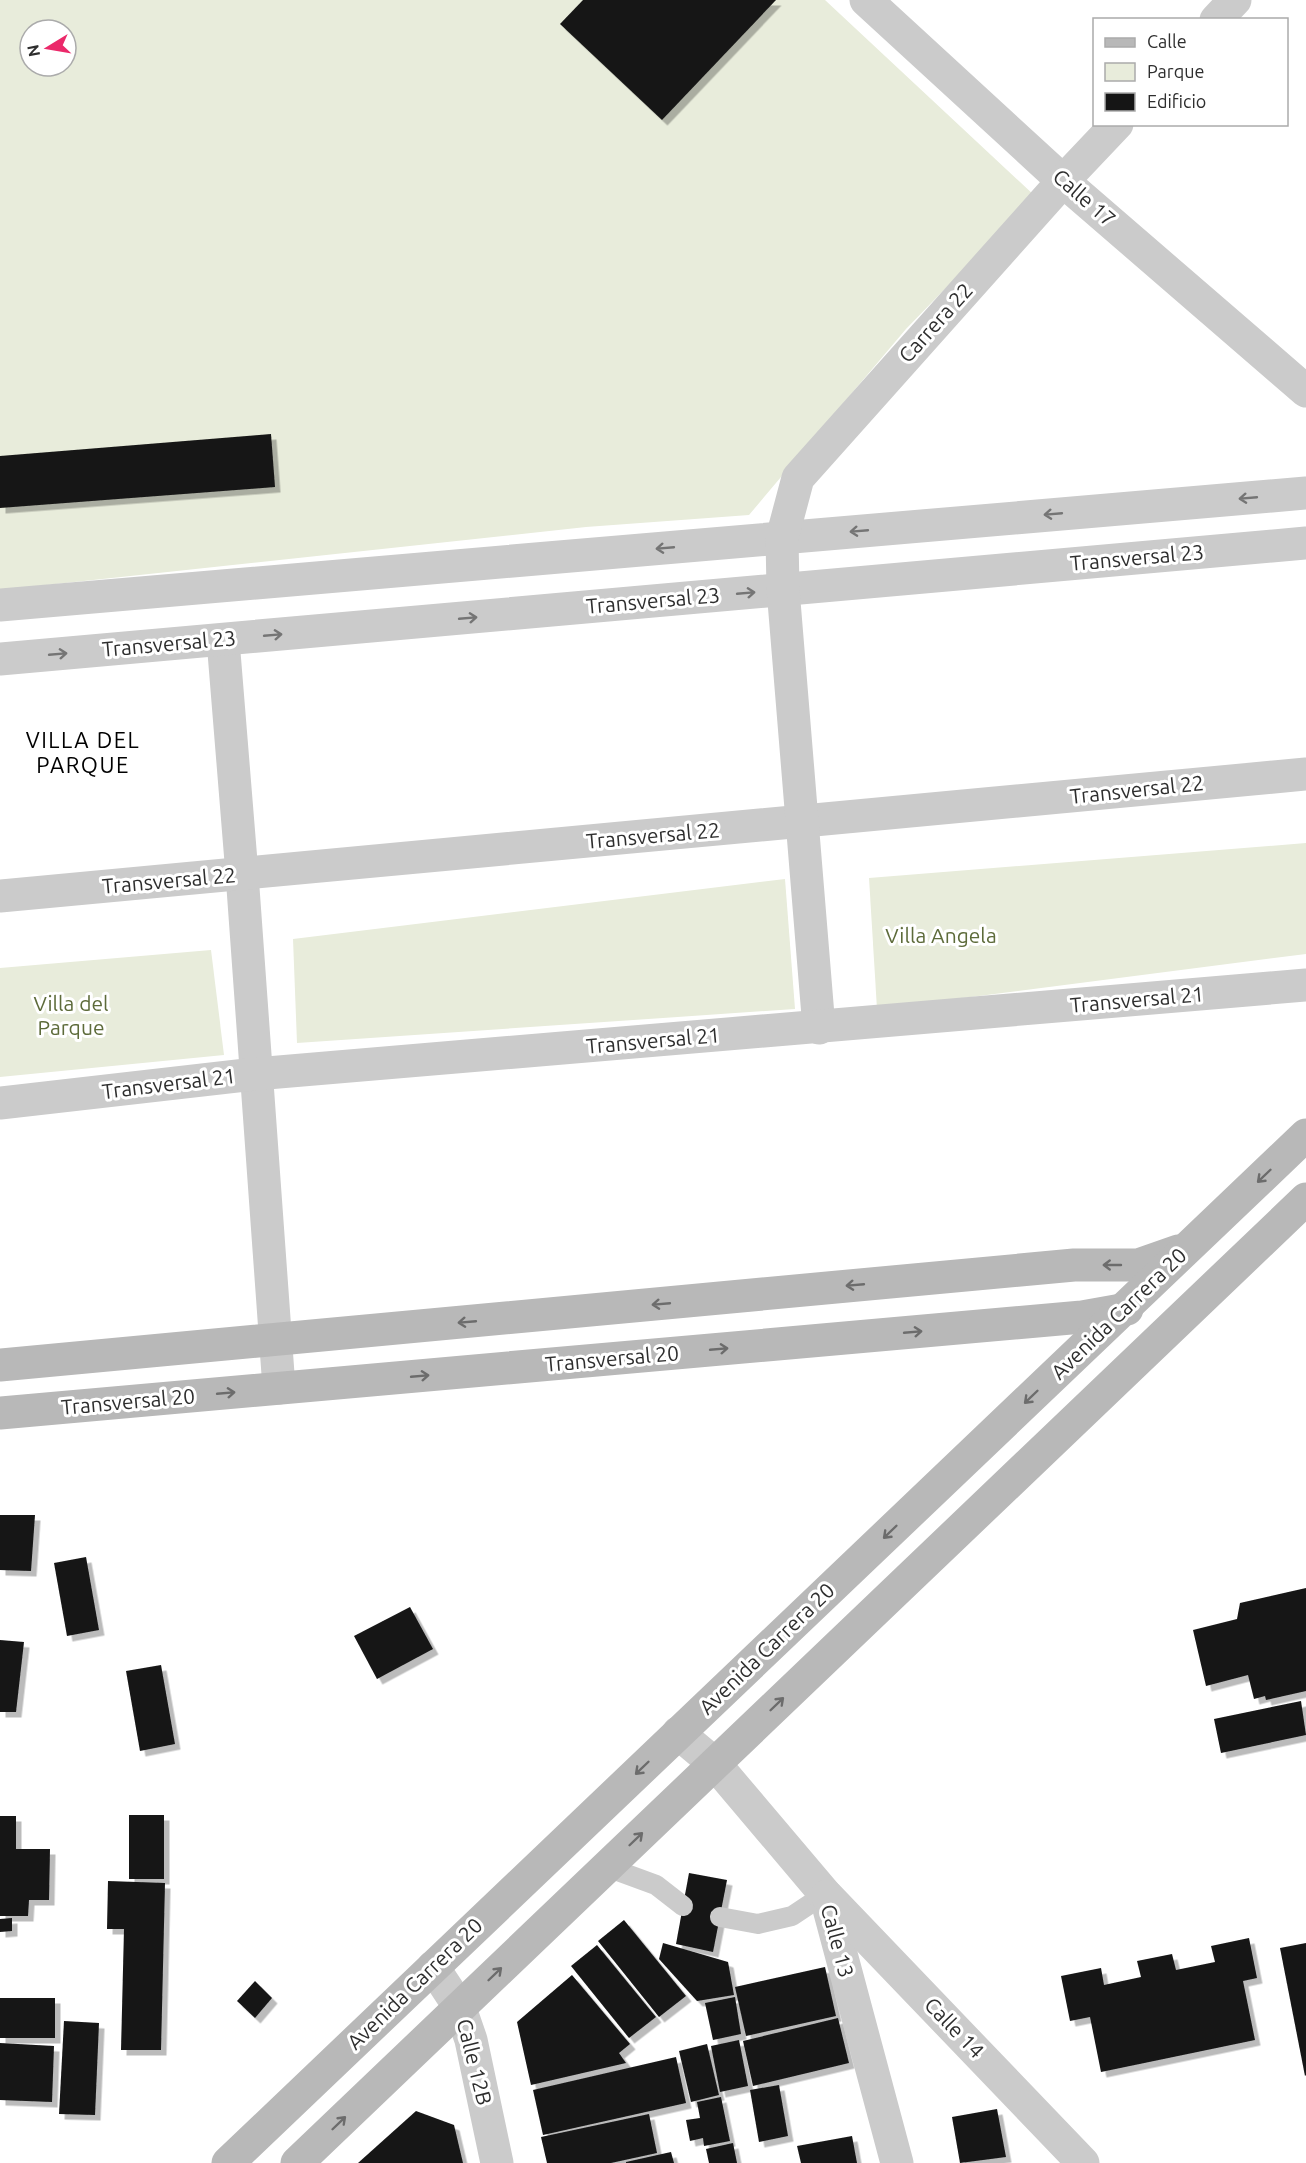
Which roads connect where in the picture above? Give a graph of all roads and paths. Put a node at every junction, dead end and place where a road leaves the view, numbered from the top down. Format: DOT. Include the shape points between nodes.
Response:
graph roads {
  1 [pos="866,0"];
  2 [pos="1235,0"];
  3 [pos="1218,18"];
  4 [pos="1115,126"];
  5 [pos="1063,181"];
  6 [pos="1306,391"];
  7 [pos="1306,493"];
  8 [pos="782,538"];
  9 [pos="1306,543"];
  10 [pos="783,589"];
  11 [pos="0,604"];
  12 [pos="223,640"];
  13 [pos="0,660"];
  14 [pos="1306,774"];
  15 [pos="802,823"];
  16 [pos="242,874"];
  17 [pos="0,896"];
  18 [pos="1306,985"];
  19 [pos="819,1028"];
  20 [pos="255,1074"];
  21 [pos="0,1104"];
  22 [pos="1306,1135"];
  23 [pos="1306,1199"];
  24 [pos="1189,1247"];
  25 [pos="1220,1282"];
  26 [pos="1123,1310"];
  27 [pos="276,1340"];
  28 [pos="0,1365"];
  29 [pos="279,1388"];
  30 [pos="0,1413"];
  31 [pos="678,1733"];
  32 [pos="715,1764"];
  33 [pos="607,1867"];
  34 [pos="825,1894"];
  35 [pos="683,1906"];
  36 [pos="720,1917"];
  37 [pos="433,1967"];
  38 [pos="460,2007"];
  39 [pos="228,2163"];
  40 [pos="297,2163"];
  41 [pos="497,2163"];
  42 [pos="897,2163"];
  43 [pos="1083,2163"];
  1 -- 5 [label="street, Calle 17"];
  2 -- 3 [label="street"];
  4 -- 5 [label="street, Carrera 22"];
  5 -- 6 [label="street, Calle 17"];
  5 -- 8 [label="street, Carrera 22" via="798,478"];
  7 -- 8 [label="street, one-way"];
  8 -- 10 [label="street, Carrera 22"];
  8 -- 11 [label="street, one-way"];
  9 -- 10 [label="street, Transversal 23"];
  12 -- 10 [label="street, Transversal 23, one-way"];
  10 -- 15 [label="street, Carrera 22"];
  13 -- 12 [label="street, Transversal 23, one-way"];
  12 -- 16 [label="street"];
  14 -- 15 [label="street, Transversal 22"];
  15 -- 16 [label="street, Transversal 22"];
  15 -- 19 [label="street, Carrera 22"];
  16 -- 17 [label="street, Transversal 22"];
  16 -- 20 [label="street"];
  18 -- 19 [label="street, Transversal 21"];
  19 -- 20 [label="street, Transversal 21"];
  20 -- 21 [label="street, Transversal 21"];
  20 -- 27 [label="street"];
  22 -- 24 [label="main road, Avenida Carrera 20, one-way"];
  23 -- 25 [label="main road"];
  24 -- 26 [label="main road, Avenida Carrera 20"];
  24 -- 27 [label="main road, one-way" via="1138,1265 1074,1265"];
  25 -- 26 [label="main road, Transversal 20"];
  32 -- 25 [label="main road, one-way"];
  29 -- 26 [label="main road, Transversal 20, one-way" via="1082,1317"];
  26 -- 31 [label="main road, Avenida Carrera 20, one-way"];
  27 -- 28 [label="main road"];
  27 -- 29 [label="street"];
  30 -- 29 [label="main road, Transversal 20, one-way"];
  31 -- 32 [label="street, Calle 13"];
  31 -- 37 [label="main road, Avenida Carrera 20, one-way"];
  33 -- 32 [label="main road, one-way"];
  32 -- 34 [label="street, Calle 13"];
  33 -- 35 [label="lane" via="656,1885"];
  38 -- 33 [label="main road, one-way"];
  34 -- 36 [label="lane" via="792,1916 758,1924"];
  34 -- 42 [label="street, Calle 13"];
  34 -- 43 [label="street, Calle 14"];
  37 -- 38 [label="street, Calle 12B"];
  37 -- 39 [label="main road, Avenida Carrera 20"];
  40 -- 38 [label="main road, one-way"];
  38 -- 41 [label="street, Calle 12B" via="471,2040"];
}
